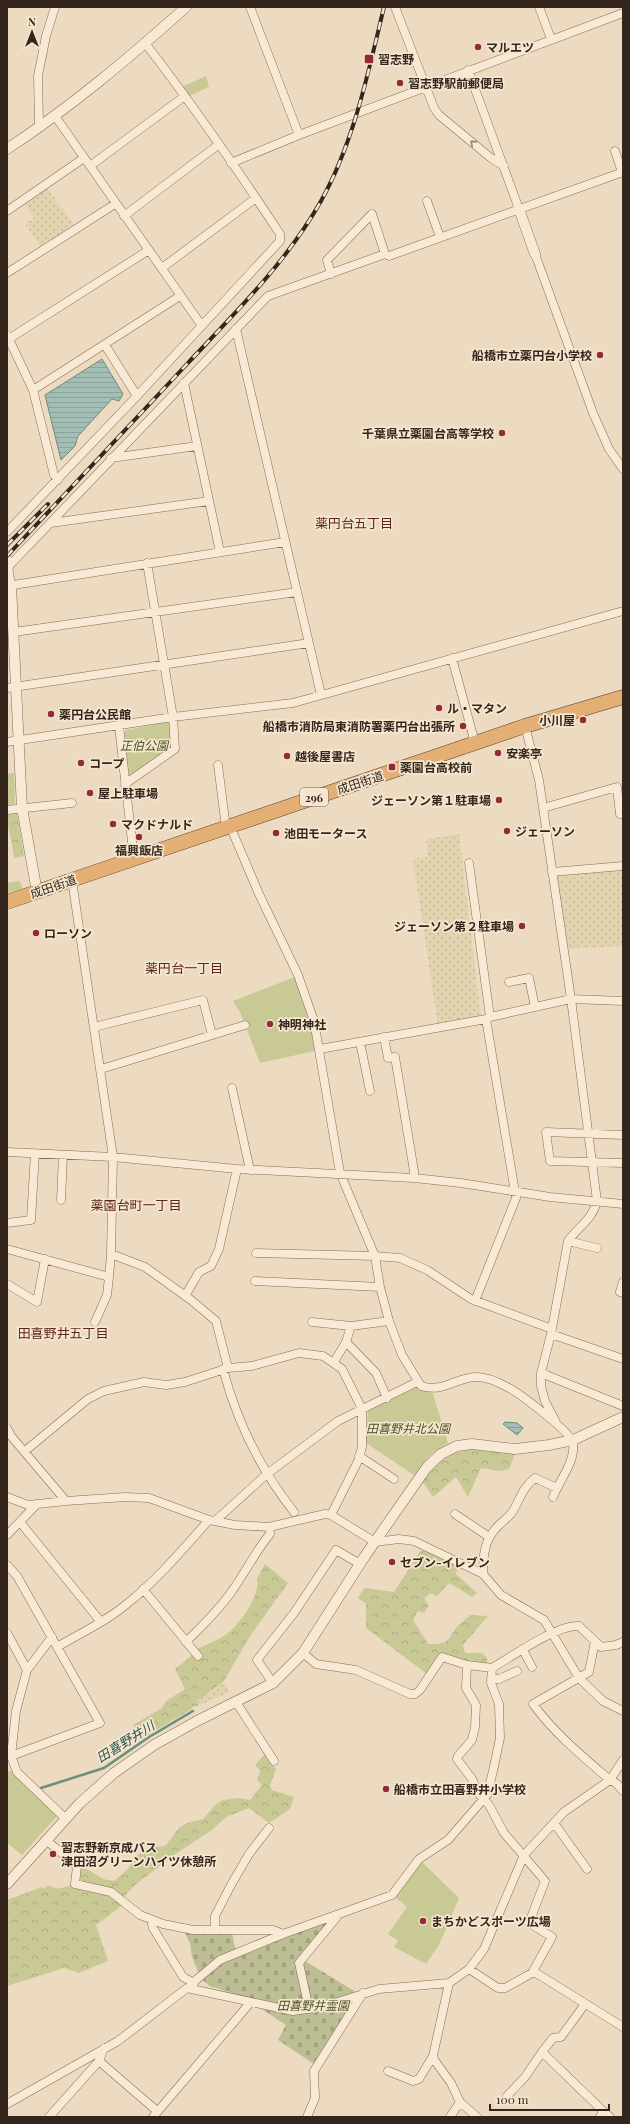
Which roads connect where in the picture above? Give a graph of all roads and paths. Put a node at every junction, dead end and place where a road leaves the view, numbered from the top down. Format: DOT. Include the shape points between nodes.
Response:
graph roads {
  1 [pos="56,7"];
  2 [pos="186,7"];
  3 [pos="250,7"];
  4 [pos="395,7"];
  5 [pos="539,7"];
  6 [pos="623,12"];
  7 [pos="551,39"];
  8 [pos="145,43"];
  9 [pos="468,70"];
  10 [pos="425,87"];
  11 [pos="185,96"];
  12 [pos="54,116"];
  13 [pos="41,127"];
  14 [pos="299,135"];
  15 [pos="218,145"];
  16 [pos="7,149"];
  17 [pos="615,151"];
  18 [pos="84,158"];
  19 [pos="232,163"];
  20 [pos="90,166"];
  21 [pos="504,166"];
  22 [pos="623,172"];
  23 [pos="256,198"];
  24 [pos="427,201"];
  25 [pos="116,204"];
  26 [pos="519,209"];
  27 [pos="7,211"];
  28 [pos="124,216"];
  29 [pos="440,238"];
  30 [pos="148,250"];
  31 [pos="385,254"];
  32 [pos="535,254"];
  33 [pos="162,268"];
  34 [pos="7,273"];
  35 [pos="331,274"];
  36 [pos="180,296"];
  37 [pos="202,326"];
  38 [pos="236,329"];
  39 [pos="8,337"];
  40 [pos="105,344"];
  41 [pos="184,383"];
  42 [pos="33,390"];
  43 [pos="137,396"];
  44 [pos="197,446"];
  45 [pos="111,458"];
  46 [pos="623,469"];
  47 [pos="58,480"];
  48 [pos="209,501"];
  49 [pos="51,523"];
  50 [pos="7,532"];
  51 [pos="285,542"];
  52 [pos="220,552"];
  53 [pos="7,558"];
  54 [pos="147,563"];
  55 [pos="8,567"];
  56 [pos="9,586"];
  57 [pos="297,592"];
  58 [pos="623,611"];
  59 [pos="155,612"];
  60 [pos="14,632"];
  61 [pos="309,643"];
  62 [pos="452,658"];
  63 [pos="164,665"];
  64 [pos="11,688"];
  65 [pos="321,695"];
  66 [pos="623,697"];
  67 [pos="173,717"];
  68 [pos="119,726"];
  69 [pos="525,726"];
  70 [pos="19,740"];
  71 [pos="7,742"];
  72 [pos="475,743"];
  73 [pos="218,765"];
  74 [pos="125,784"];
  75 [pos="72,803"];
  76 [pos="22,808"];
  77 [pos="543,808"];
  78 [pos="7,810"];
  79 [pos="623,814"];
  80 [pos="228,827"];
  81 [pos="134,859"];
  82 [pos="469,863"];
  83 [pos="623,866"];
  84 [pos="552,872"];
  85 [pos="72,880"];
  86 [pos="37,892"];
  87 [pos="7,902"];
  88 [pos="509,982"];
  89 [pos="571,999"];
  90 [pos="623,1001"];
  91 [pos="535,1007"];
  92 [pos="488,1018"];
  93 [pos="245,1025"];
  94 [pos="94,1027"];
  95 [pos="212,1035"];
  96 [pos="384,1037"];
  97 [pos="360,1042"];
  98 [pos="320,1049"];
  99 [pos="101,1069"];
  100 [pos="232,1088"];
  101 [pos="370,1091"];
  102 [pos="588,1132"];
  103 [pos="623,1135"];
  104 [pos="7,1152"];
  105 [pos="35,1153"];
  106 [pos="63,1155"];
  107 [pos="113,1157"];
  108 [pos="591,1161"];
  109 [pos="623,1163"];
  110 [pos="237,1169"];
  111 [pos="250,1170"];
  112 [pos="340,1173"];
  113 [pos="414,1178"];
  114 [pos="515,1191"];
  115 [pos="61,1200"];
  116 [pos="597,1201"];
  117 [pos="623,1204"];
  118 [pos="7,1223"];
  119 [pos="568,1241"];
  120 [pos="597,1248"];
  121 [pos="7,1249"];
  122 [pos="256,1253"];
  123 [pos="111,1254"];
  124 [pos="375,1256"];
  125 [pos="45,1260"];
  126 [pos="109,1277"];
  127 [pos="255,1281"];
  128 [pos="623,1282"];
  129 [pos="7,1284"];
  130 [pos="380,1287"];
  131 [pos="623,1293"];
  132 [pos="185,1296"];
  133 [pos="476,1301"];
  134 [pos="389,1321"];
  135 [pos="95,1322"];
  136 [pos="312,1322"];
  137 [pos="351,1326"];
  138 [pos="551,1332"];
  139 [pos="346,1342"];
  140 [pos="623,1359"];
  141 [pos="334,1362"];
  142 [pos="225,1368"];
  143 [pos="541,1373"];
  144 [pos="417,1382"];
  145 [pos="387,1398"];
  146 [pos="623,1406"];
  147 [pos="362,1409"];
  148 [pos="623,1417"];
  149 [pos="556,1423"];
  150 [pos="7,1428"];
  151 [pos="573,1440"];
  152 [pos="25,1451"];
  153 [pos="360,1456"];
  154 [pos="267,1474"];
  155 [pos="394,1479"];
  156 [pos="557,1488"];
  157 [pos="553,1497"];
  158 [pos="7,1498"];
  159 [pos="66,1500"];
  160 [pos="37,1504"];
  161 [pos="294,1512"];
  162 [pos="455,1514"];
  163 [pos="331,1515"];
  164 [pos="212,1520"];
  165 [pos="20,1522"];
  166 [pos="269,1527"];
  167 [pos="7,1534"];
  168 [pos="489,1537"];
  169 [pos="375,1542"];
  170 [pos="360,1564"];
  171 [pos="7,1565"];
  172 [pos="483,1574"];
  173 [pos="143,1589"];
  174 [pos="100,1622"];
  175 [pos="7,1633"];
  176 [pos="552,1633"];
  177 [pos="52,1637"];
  178 [pos="595,1641"];
  179 [pos="186,1642"];
  180 [pos="623,1642"];
  181 [pos="57,1647"];
  182 [pos="523,1650"];
  183 [pos="303,1653"];
  184 [pos="198,1656"];
  185 [pos="467,1665"];
  186 [pos="532,1667"];
  187 [pos="492,1668"];
  188 [pos="27,1670"];
  189 [pos="517,1671"];
  190 [pos="579,1678"];
  191 [pos="492,1679"];
  192 [pos="273,1683"];
  193 [pos="236,1702"];
  194 [pos="623,1711"];
  195 [pos="11,1756"];
  196 [pos="623,1760"];
  197 [pos="274,1761"];
  198 [pos="610,1780"];
  199 [pos="623,1792"];
  200 [pos="483,1800"];
  201 [pos="66,1819"];
  202 [pos="554,1823"];
  203 [pos="269,1828"];
  204 [pos="46,1840"];
  205 [pos="524,1855"];
  206 [pos="587,1869"];
  207 [pos="7,1884"];
  208 [pos="337,1916"];
  209 [pos="151,1920"];
  210 [pos="215,1930"];
  211 [pos="283,1934"];
  212 [pos="469,1970"];
  213 [pos="532,1973"];
  214 [pos="448,1983"];
  215 [pos="192,1986"];
  216 [pos="363,1993"];
  217 [pos="250,2003"];
  218 [pos="585,2004"];
  219 [pos="309,2009"];
  220 [pos="623,2027"];
  221 [pos="104,2048"];
  222 [pos="542,2052"];
  223 [pos="433,2056"];
  224 [pos="99,2062"];
  225 [pos="388,2071"];
  226 [pos="507,2096"];
  227 [pos="460,2102"];
  228 [pos="7,2104"];
  229 [pos="155,2114"];
  230 [pos="602,2114"];
  231 [pos="49,2117"];
  232 [pos="307,2117"];
  233 [pos="450,2117"];
  234 [pos="477,2117"];
  235 [pos="610,2117"];
  1 -- 13 [label="street" via="46,36 38,76"];
  2 -- 8 [label="street"];
  3 -- 14 [label="street"];
  4 -- 10 [label="street"];
  5 -- 7 [label="street"];
  6 -- 7 [label="street"];
  7 -- 9 [label="street"];
  8 -- 11 [label="street"];
  8 -- 12 [label="street"];
  9 -- 10 [label="street"];
  9 -- 21 [label="street"];
  10 -- 14 [label="street"];
  21 -- 10 [label="street, one-way" via="439,115"];
  11 -- 15 [label="street"];
  11 -- 20 [label="street"];
  12 -- 13 [label="street"];
  12 -- 18 [label="street"];
  13 -- 16 [label="street"];
  14 -- 19 [label="street"];
  15 -- 19 [label="street"];
  15 -- 28 [label="street"];
  17 -- 22 [label="street"];
  18 -- 20 [label="street"];
  18 -- 27 [label="street"];
  19 -- 23 [label="street"];
  20 -- 25 [label="street"];
  21 -- 26 [label="street"];
  22 -- 26 [label="street"];
  23 -- 33 [label="street"];
  23 -- 37 [label="street" via="280,234 280,241"];
  24 -- 29 [label="street"];
  25 -- 28 [label="street"];
  25 -- 34 [label="street"];
  26 -- 29 [label="street"];
  26 -- 32 [label="street"];
  28 -- 30 [label="street"];
  29 -- 31 [label="street" via="389,256"];
  30 -- 33 [label="street"];
  30 -- 39 [label="street"];
  31 -- 35 [label="street"];
  31 -- 35 [label="street" via="372,214 327,260"];
  32 -- 46 [label="street" via="594,413 609,449"];
  33 -- 36 [label="street"];
  35 -- 38 [label="street" via="268,296"];
  36 -- 37 [label="street"];
  36 -- 40 [label="street"];
  37 -- 43 [label="street"];
  38 -- 41 [label="street"];
  38 -- 51 [label="street"];
  39 -- 42 [label="street"];
  40 -- 42 [label="street"];
  40 -- 43 [label="street"];
  41 -- 44 [label="street"];
  41 -- 45 [label="street"];
  42 -- 47 [label="street" via="54,475"];
  43 -- 47 [label="street"];
  44 -- 45 [label="street"];
  44 -- 48 [label="street"];
  45 -- 49 [label="street"];
  47 -- 50 [label="street"];
  48 -- 49 [label="street"];
  48 -- 52 [label="street"];
  49 -- 55 [label="street"];
  51 -- 52 [label="street"];
  51 -- 57 [label="street"];
  52 -- 54 [label="street"];
  53 -- 55 [label="street"];
  54 -- 56 [label="street"];
  54 -- 59 [label="street"];
  55 -- 56 [label="street"];
  56 -- 60 [label="street"];
  57 -- 59 [label="street"];
  57 -- 61 [label="street"];
  58 -- 62 [label="street"];
  59 -- 60 [label="street"];
  59 -- 63 [label="street"];
  60 -- 64 [label="street"];
  61 -- 63 [label="street"];
  61 -- 65 [label="street"];
  62 -- 65 [label="street"];
  62 -- 72 [label="street"];
  63 -- 64 [label="street"];
  63 -- 67 [label="street"];
  64 -- 70 [label="street"];
  65 -- 67 [label="street" via="293,703"];
  66 -- 69 [label="highway, 成田街道 / 296"];
  67 -- 68 [label="street"];
  67 -- 74 [label="street" via="175,749"];
  68 -- 70 [label="street"];
  68 -- 74 [label="street"];
  69 -- 72 [label="highway, 成田街道 / 296"];
  69 -- 77 [label="street" via="539,780"];
  70 -- 71 [label="street"];
  70 -- 76 [label="street"];
  72 -- 80 [label="highway, 成田街道 / 296"];
  73 -- 80 [label="street"];
  74 -- 81 [label="street"];
  75 -- 76 [label="street"];
  76 -- 78 [label="street"];
  76 -- 86 [label="street"];
  77 -- 79 [label="street" via="616,787 620,814"];
  77 -- 84 [label="street"];
  80 -- 81 [label="highway, 成田街道 / 296"];
  80 -- 98 [label="street" via="298,975 314,1021"];
  81 -- 85 [label="highway, 成田街道 / 296"];
  82 -- 92 [label="street"];
  83 -- 84 [label="street"];
  84 -- 89 [label="street"];
  85 -- 86 [label="highway, 成田街道 / 296"];
  85 -- 94 [label="street"];
  86 -- 87 [label="highway, 成田街道 / 296"];
  88 -- 91 [label="street" via="529,978"];
  89 -- 90 [label="street"];
  89 -- 91 [label="street"];
  89 -- 102 [label="street"];
  91 -- 92 [label="street"];
  92 -- 96 [label="street"];
  92 -- 114 [label="street"];
  93 -- 95 [label="street"];
  94 -- 95 [label="street" via="203,1000"];
  94 -- 99 [label="street"];
  95 -- 99 [label="street"];
  96 -- 97 [label="street"];
  96 -- 113 [label="street" via="388,1058 395,1058"];
  97 -- 98 [label="street"];
  97 -- 101 [label="street"];
  98 -- 112 [label="street"];
  99 -- 107 [label="street"];
  100 -- 111 [label="street"];
  102 -- 103 [label="street"];
  102 -- 108 [label="street"];
  102 -- 108 [label="street" via="546,1132 550,1162"];
  104 -- 105 [label="street"];
  105 -- 106 [label="street"];
  105 -- 118 [label="street" via="31,1220"];
  106 -- 107 [label="street"];
  106 -- 115 [label="street"];
  107 -- 110 [label="street"];
  107 -- 123 [label="street"];
  108 -- 109 [label="street"];
  108 -- 116 [label="street"];
  110 -- 111 [label="street"];
  110 -- 132 [label="street" via="219,1249 211,1266 199,1272"];
  111 -- 112 [label="street"];
  112 -- 113 [label="street"];
  112 -- 124 [label="street"];
  113 -- 114 [label="street"];
  114 -- 116 [label="street"];
  114 -- 133 [label="street" via="516,1198"];
  116 -- 117 [label="street"];
  116 -- 119 [label="street" via="588,1221"];
  119 -- 120 [label="street"];
  119 -- 138 [label="street"];
  121 -- 125 [label="street"];
  122 -- 124 [label="street"];
  123 -- 126 [label="street"];
  123 -- 132 [label="street" via="145,1267"];
  124 -- 130 [label="street"];
  124 -- 133 [label="street" via="400,1258 417,1265"];
  125 -- 126 [label="street"];
  125 -- 129 [label="street" via="37,1302"];
  126 -- 135 [label="street" via="107,1295"];
  127 -- 130 [label="street"];
  128 -- 131 [label="street" via="620,1292"];
  130 -- 134 [label="street"];
  132 -- 142 [label="street" via="216,1321"];
  133 -- 138 [label="street"];
  134 -- 137 [label="street"];
  134 -- 144 [label="street" via="402,1355"];
  136 -- 137 [label="street"];
  137 -- 139 [label="street"];
  138 -- 140 [label="street"];
  138 -- 143 [label="street"];
  139 -- 141 [label="street"];
  139 -- 145 [label="street" via="376,1373"];
  141 -- 142 [label="street" via="323,1356 299,1353 252,1366"];
  141 -- 147 [label="street" via="349,1379"];
  142 -- 152 [label="street" via="185,1382 166,1385 144,1382 104,1391 88,1399"];
  142 -- 154 [label="street" via="237,1418"];
  143 -- 146 [label="street"];
  143 -- 149 [label="street" via="545,1401"];
  144 -- 145 [label="street"];
  144 -- 149 [label="street" via="421,1386 437,1389 472,1377 486,1379 510,1388"];
  145 -- 147 [label="street"];
  147 -- 153 [label="street"];
  147 -- 154 [label="street" via="338,1421"];
  148 -- 151 [label="street"];
  149 -- 151 [label="street"];
  150 -- 152 [label="street"];
  151 -- 156 [label="street" via="571,1461"];
  151 -- 169 [label="street" via="526,1448 472,1444 450,1449 427,1467"];
  152 -- 159 [label="street"];
  153 -- 155 [label="street"];
  153 -- 163 [label="street"];
  154 -- 161 [label="street"];
  154 -- 164 [label="street"];
  156 -- 157 [label="street"];
  156 -- 168 [label="street" via="535,1478 526,1485 511,1514"];
  158 -- 160 [label="street" via="28,1505"];
  159 -- 160 [label="street"];
  159 -- 164 [label="street" via="149,1498"];
  160 -- 165 [label="street"];
  162 -- 168 [label="street"];
  163 -- 166 [label="street" via="325,1514"];
  163 -- 169 [label="street"];
  164 -- 166 [label="street" via="235,1525"];
  164 -- 173 [label="street"];
  165 -- 167 [label="street"];
  165 -- 174 [label="street"];
  166 -- 179 [label="street" via="270,1534 261,1544 232,1592"];
  168 -- 172 [label="street" via="484,1552"];
  169 -- 170 [label="street"];
  169 -- 172 [label="street" via="414,1540"];
  170 -- 183 [label="street"];
  170 -- 192 [label="street" via="336,1550 294,1613 257,1660"];
  171 -- 177 [label="street" via="17,1576"];
  172 -- 176 [label="street" via="501,1594 544,1620"];
  173 -- 174 [label="street" via="121,1609"];
  173 -- 179 [label="street"];
  174 -- 181 [label="street"];
  175 -- 188 [label="street"];
  176 -- 178 [label="street" via="579,1626"];
  176 -- 182 [label="street"];
  176 -- 190 [label="street"];
  177 -- 181 [label="street"];
  177 -- 188 [label="street"];
  178 -- 180 [label="street" via="601,1647"];
  178 -- 190 [label="street" via="589,1672"];
  179 -- 184 [label="street"];
  181 -- 195 [label="street" via="100,1723"];
  182 -- 186 [label="street"];
  182 -- 187 [label="street"];
  183 -- 185 [label="street" via="316,1664 356,1670 410,1694 420,1690 442,1657"];
  183 -- 192 [label="street"];
  185 -- 187 [label="street"];
  185 -- 200 [label="street" via="466,1688 476,1705 475,1727 472,1740 457,1759"];
  187 -- 191 [label="street"];
  188 -- 195 [label="street" via="16,1711"];
  189 -- 191 [label="street" via="499,1679"];
  190 -- 194 [label="street" via="602,1701"];
  190 -- 198 [label="street" via="533,1704 567,1743"];
  191 -- 200 [label="street" via="499,1704 500,1738"];
  192 -- 193 [label="street"];
  193 -- 197 [label="street"];
  193 -- 201 [label="street" via="154,1745 103,1782"];
  195 -- 201 [label="street" via="17,1772"];
  196 -- 198 [label="street"];
  198 -- 199 [label="street" via="616,1782"];
  198 -- 202 [label="street" via="564,1812"];
  200 -- 205 [label="street" via="489,1805 504,1833"];
  200 -- 208 [label="street" via="448,1840 419,1859 392,1895"];
  201 -- 204 [label="street"];
  202 -- 205 [label="street"];
  202 -- 206 [label="street"];
  203 -- 210 [label="street" via="249,1854 231,1885 215,1916"];
  204 -- 207 [label="street"];
  204 -- 209 [label="street" via="77,1866 75,1884 111,1892 140,1915"];
  205 -- 212 [label="street" via="484,1949"];
  205 -- 213 [label="street" via="545,1881 529,1923 552,1937"];
  208 -- 211 [label="street"];
  208 -- 219 [label="street" via="299,1963"];
  209 -- 210 [label="street" via="193,1930"];
  209 -- 215 [label="street" via="183,1977"];
  210 -- 211 [label="street" via="273,1930"];
  211 -- 215 [label="street" via="220,1960"];
  212 -- 213 [label="street" via="498,1988 505,1988"];
  212 -- 214 [label="street"];
  213 -- 218 [label="street"];
  214 -- 216 [label="street" via="379,1989"];
  214 -- 223 [label="street"];
  215 -- 217 [label="street"];
  215 -- 221 [label="street" via="118,2041"];
  216 -- 219 [label="street"];
  216 -- 232 [label="street" via="314,2071 315,2098"];
  217 -- 219 [label="street" via="293,2010"];
  217 -- 229 [label="street"];
  218 -- 220 [label="street"];
  218 -- 222 [label="street" via="561,2037 553,2038"];
  221 -- 224 [label="street"];
  221 -- 228 [label="street"];
  222 -- 226 [label="street" via="525,2077"];
  222 -- 230 [label="street"];
  223 -- 225 [label="street" via="419,2079 413,2081"];
  223 -- 227 [label="street"];
  224 -- 229 [label="street"];
  224 -- 231 [label="street"];
  227 -- 233 [label="street"];
  227 -- 234 [label="street"];
  230 -- 235 [label="street"];
}
